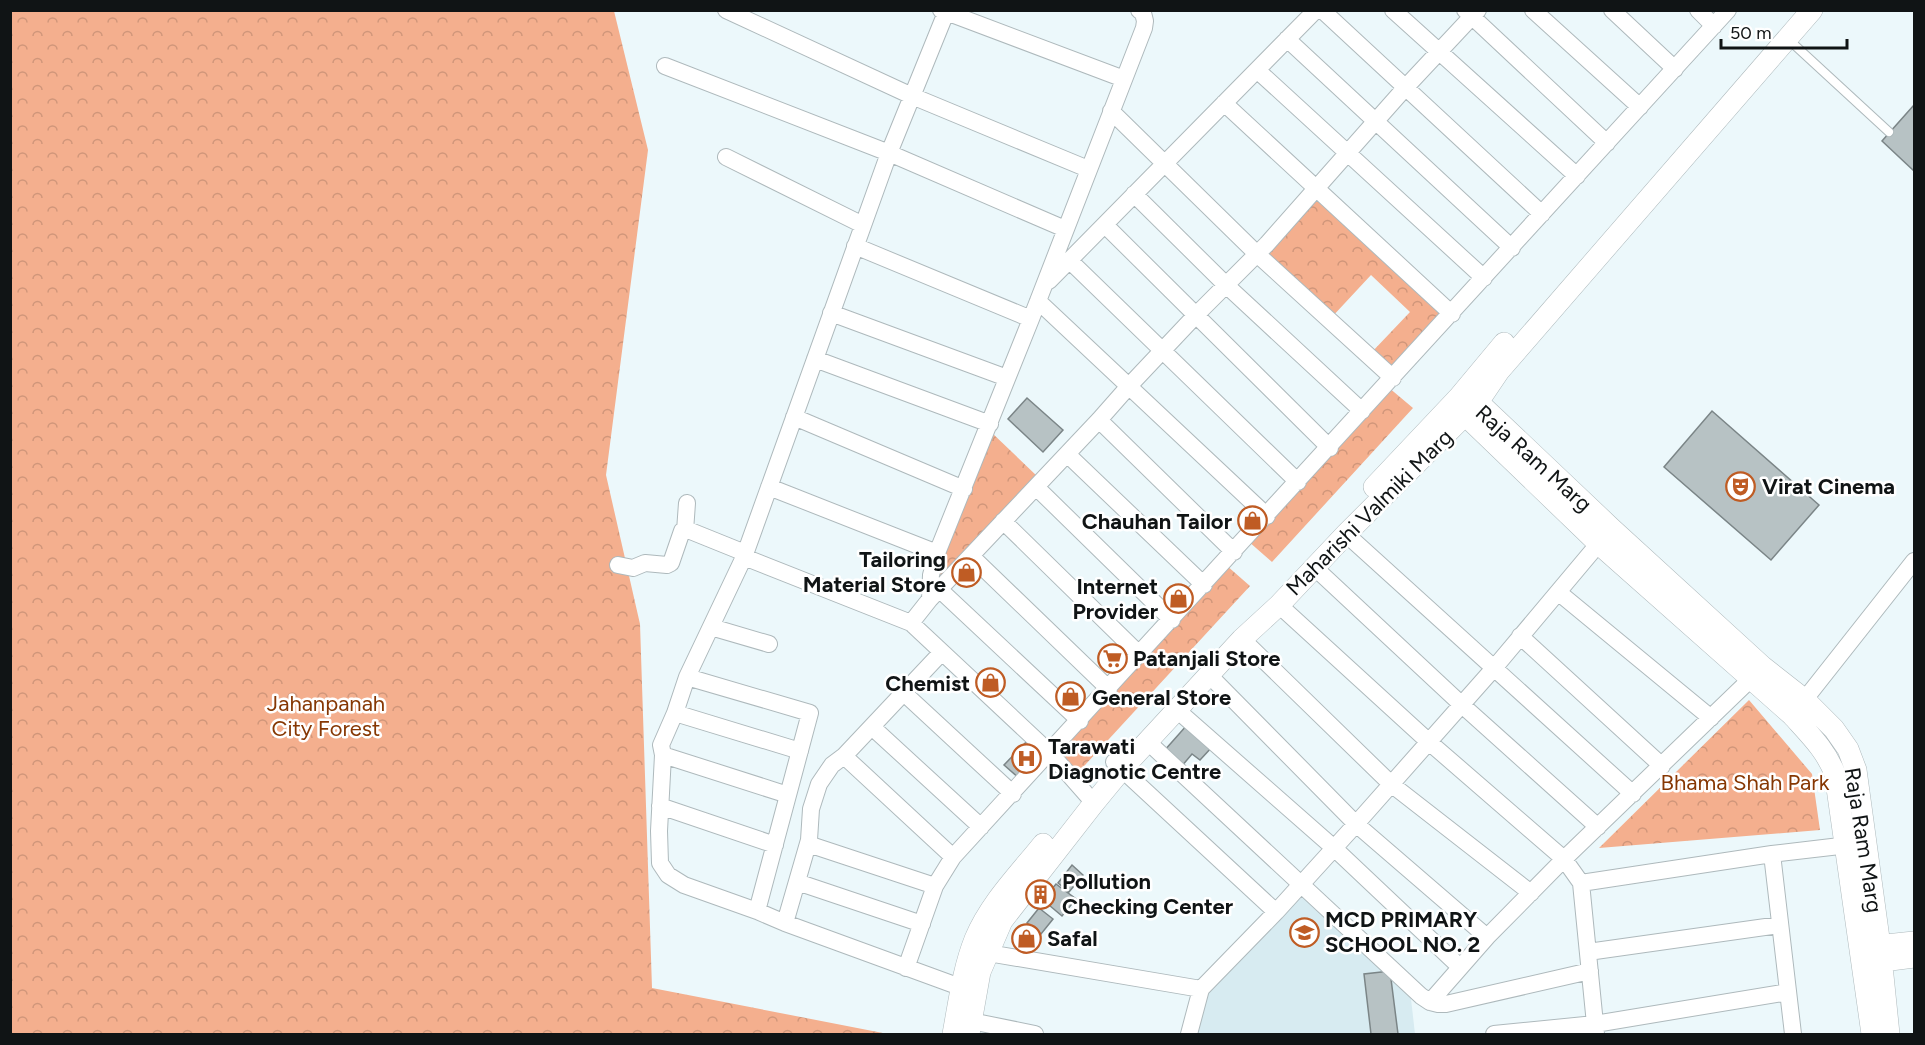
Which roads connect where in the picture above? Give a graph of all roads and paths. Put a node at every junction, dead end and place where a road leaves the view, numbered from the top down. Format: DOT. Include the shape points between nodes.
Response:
graph roads {
  1 [pos="726,10"];
  2 [pos="1139,10"];
  3 [pos="1316,10"];
  4 [pos="1322,10"];
  5 [pos="1393,10"];
  6 [pos="1533,10"];
  7 [pos="1612,10"];
  8 [pos="1698,10"];
  9 [pos="1728,10"];
  10 [pos="1794,10"];
  11 [pos="1812,10"];
  12 [pos="945,11"];
  13 [pos="1472,13"];
  14 [pos="1714,26"];
  15 [pos="1788,38"];
  16 [pos="1287,39"];
  17 [pos="1439,52"];
  18 [pos="665,66"];
  19 [pos="1675,69"];
  20 [pos="1257,70"];
  21 [pos="1124,79"];
  22 [pos="1405,88"];
  23 [pos="912,96"];
  24 [pos="1224,103"];
  25 [pos="1640,107"];
  26 [pos="1111,111"];
  27 [pos="1375,121"];
  28 [pos="1889,132"];
  29 [pos="1607,143"];
  30 [pos="889,153"];
  31 [pos="1348,153"];
  32 [pos="726,157"];
  33 [pos="1164,164"];
  34 [pos="1089,169"];
  35 [pos="1577,176"];
  36 [pos="1316,189"];
  37 [pos="1134,194"];
  38 [pos="1542,214"];
  39 [pos="863,225"];
  40 [pos="1105,225"];
  41 [pos="1065,229"];
  42 [pos="855,246"];
  43 [pos="1512,248"];
  44 [pos="1257,254"];
  45 [pos="1069,260"];
  46 [pos="1484,278"];
  47 [pos="1226,285"];
  48 [pos="1041,293"];
  49 [pos="831,313"];
  50 [pos="1452,314"];
  51 [pos="1196,315"];
  52 [pos="1031,319"];
  53 [pos="1161,351"];
  54 [pos="815,359"];
  55 [pos="1007,378"];
  56 [pos="1393,378"];
  57 [pos="1129,386"];
  58 [pos="1467,405"];
  59 [pos="1362,411"];
  60 [pos="794,417"];
  61 [pos="1100,420"];
  62 [pos="990,424"];
  63 [pos="1330,448"];
  64 [pos="1067,454"];
  65 [pos="1298,482"];
  66 [pos="1036,487"];
  67 [pos="769,488"];
  68 [pos="964,489"];
  69 [pos="687,503"];
  70 [pos="1267,516"];
  71 [pos="1003,521"];
  72 [pos="685,531"];
  73 [pos="1346,534"];
  74 [pos="1605,537"];
  75 [pos="1234,552"];
  76 [pos="937,553"];
  77 [pos="744,555"];
  78 [pos="971,556"];
  79 [pos="1912,563"];
  80 [pos="618,565"];
  81 [pos="1314,567"];
  82 [pos="1204,585"];
  83 [pos="1558,592"];
  84 [pos="934,594"];
  85 [pos="1279,604"];
  86 [pos="1172,620"];
  87 [pos="911,622"];
  88 [pos="711,627"];
  89 [pos="1520,636"];
  90 [pos="1242,639"];
  91 [pos="769,644"];
  92 [pos="942,652"];
  93 [pos="1140,655"];
  94 [pos="1495,667"];
  95 [pos="1757,674"];
  96 [pos="1209,675"];
  97 [pos="687,677"];
  98 [pos="1109,689"];
  99 [pos="904,694"];
  100 [pos="1462,705"];
  101 [pos="1798,707"];
  102 [pos="1177,710"];
  103 [pos="675,712"];
  104 [pos="1711,718"];
  105 [pos="1080,721"];
  106 [pos="872,727"];
  107 [pos="1148,742"];
  108 [pos="1429,742"];
  109 [pos="800,751"];
  110 [pos="1050,753"];
  111 [pos="663,755"];
  112 [pos="844,756"];
  113 [pos="1118,765"];
  114 [pos="1662,766"];
  115 [pos="1391,784"];
  116 [pos="1013,794"];
  117 [pos="1633,794"];
  118 [pos="788,795"];
  119 [pos="1090,797"];
  120 [pos="660,806"];
  121 [pos="1356,824"];
  122 [pos="981,827"];
  123 [pos="1598,827"];
  124 [pos="808,844"];
  125 [pos="1856,844"];
  126 [pos="775,845"];
  127 [pos="1334,848"];
  128 [pos="1772,854"];
  129 [pos="954,857"];
  130 [pos="1564,859"];
  131 [pos="797,882"];
  132 [pos="1581,883"];
  133 [pos="1301,884"];
  134 [pos="935,886"];
  135 [pos="1531,893"];
  136 [pos="757,910"];
  137 [pos="1276,912"];
  138 [pos="785,923"];
  139 [pos="922,924"];
  140 [pos="1780,925"];
  141 [pos="1487,937"];
  142 [pos="1914,942"];
  143 [pos="981,950"];
  144 [pos="1588,952"];
  145 [pos="1871,955"];
  146 [pos="1914,957"];
  147 [pos="906,968"];
  148 [pos="1460,968"];
  149 [pos="1590,971"];
  150 [pos="1202,989"];
  151 [pos="969,990"];
  152 [pos="1788,992"];
  153 [pos="1430,1002"];
  154 [pos="970,1028"];
  155 [pos="1595,1029"];
  156 [pos="953,1035"];
  157 [pos="1035,1035"];
  158 [pos="1189,1035"];
  159 [pos="1494,1035"];
  160 [pos="1793,1035"];
  161 [pos="1872,1035"];
  162 [pos="1890,1035"];
  1 -- 23 [label="street"];
  2 -- 21 [label="street" via="1143,13 1144,28"];
  3 -- 16 [label="street"];
  4 -- 22 [label="street"];
  5 -- 17 [label="street"];
  6 -- 25 [label="street"];
  7 -- 19 [label="street"];
  8 -- 14 [label="street"];
  9 -- 14 [label="street"];
  10 -- 58 [label="street, Maharishi Valmiki Marg" via="1705,111"];
  11 -- 15 [label="street, Maharishi Valmiki Marg"];
  12 -- 21 [label="street"];
  12 -- 23 [label="street"];
  13 -- 17 [label="street"];
  13 -- 29 [label="street"];
  14 -- 19 [label="street"];
  15 -- 28 [label="lane"];
  15 -- 58 [label="street, Maharishi Valmiki Marg"];
  16 -- 20 [label="street"];
  16 -- 27 [label="street"];
  17 -- 22 [label="street"];
  17 -- 35 [label="street"];
  18 -- 30 [label="street"];
  19 -- 25 [label="street"];
  20 -- 24 [label="street"];
  20 -- 31 [label="street"];
  21 -- 26 [label="street"];
  22 -- 27 [label="street"];
  22 -- 38 [label="street"];
  23 -- 30 [label="street"];
  23 -- 34 [label="street"];
  24 -- 33 [label="street"];
  24 -- 36 [label="street"];
  25 -- 29 [label="street"];
  26 -- 33 [label="street"];
  26 -- 34 [label="street"];
  27 -- 31 [label="street"];
  27 -- 43 [label="street"];
  29 -- 35 [label="street"];
  30 -- 39 [label="street"];
  30 -- 41 [label="street"];
  31 -- 36 [label="street"];
  31 -- 46 [label="street"];
  32 -- 39 [label="street"];
  33 -- 37 [label="street"];
  33 -- 44 [label="street"];
  34 -- 41 [label="street"];
  35 -- 38 [label="street"];
  36 -- 44 [label="street"];
  36 -- 50 [label="street"];
  37 -- 40 [label="street"];
  37 -- 47 [label="street"];
  38 -- 43 [label="street"];
  39 -- 42 [label="street"];
  40 -- 45 [label="street"];
  40 -- 51 [label="street"];
  41 -- 48 [label="street"];
  42 -- 49 [label="street"];
  42 -- 52 [label="street"];
  43 -- 46 [label="street"];
  44 -- 47 [label="street"];
  44 -- 56 [label="street"];
  45 -- 48 [label="street"];
  45 -- 53 [label="street"];
  46 -- 50 [label="street"];
  47 -- 51 [label="street"];
  47 -- 59 [label="street"];
  48 -- 52 [label="street"];
  48 -- 57 [label="street"];
  49 -- 54 [label="street"];
  49 -- 55 [label="street"];
  50 -- 56 [label="street"];
  51 -- 53 [label="street"];
  51 -- 63 [label="street"];
  52 -- 55 [label="street"];
  53 -- 57 [label="street"];
  53 -- 65 [label="street"];
  54 -- 60 [label="street"];
  54 -- 62 [label="street"];
  55 -- 62 [label="street"];
  56 -- 59 [label="street"];
  57 -- 61 [label="street"];
  57 -- 70 [label="street"];
  58 -- 73 [label="street, Maharishi Valmiki Marg"];
  58 -- 74 [label="street, Raja Ram Marg"];
  58 -- 113 [label="street, Maharishi Valmiki Marg"];
  59 -- 63 [label="street"];
  60 -- 67 [label="street"];
  60 -- 68 [label="street"];
  61 -- 64 [label="street"];
  61 -- 75 [label="street"];
  62 -- 68 [label="street"];
  63 -- 65 [label="street"];
  64 -- 66 [label="street"];
  64 -- 82 [label="street"];
  65 -- 70 [label="street"];
  66 -- 71 [label="street"];
  66 -- 86 [label="street"];
  67 -- 76 [label="street"];
  67 -- 77 [label="street"];
  68 -- 76 [label="street"];
  69 -- 72 [label="street"];
  70 -- 75 [label="street"];
  71 -- 78 [label="street"];
  71 -- 93 [label="street"];
  72 -- 77 [label="street"];
  72 -- 80 [label="street" via="668,565"];
  73 -- 81 [label="street, Maharishi Valmiki Marg"];
  73 -- 94 [label="street"];
  74 -- 83 [label="street"];
  74 -- 95 [label="street, Raja Ram Marg"];
  75 -- 82 [label="street"];
  76 -- 84 [label="street" via="931,575"];
  77 -- 87 [label="street"];
  77 -- 88 [label="street"];
  78 -- 84 [label="street"];
  78 -- 98 [label="street"];
  79 -- 101 [label="street"];
  81 -- 85 [label="street, Maharishi Valmiki Marg"];
  81 -- 100 [label="street"];
  82 -- 86 [label="street"];
  83 -- 89 [label="street"];
  83 -- 104 [label="street"];
  84 -- 87 [label="street"];
  84 -- 105 [label="street"];
  85 -- 90 [label="street, Maharishi Valmiki Marg"];
  85 -- 108 [label="street"];
  86 -- 93 [label="street"];
  87 -- 92 [label="street"];
  88 -- 91 [label="street"];
  88 -- 97 [label="street"];
  89 -- 94 [label="street"];
  89 -- 114 [label="street"];
  90 -- 96 [label="street, Maharishi Valmiki Marg"];
  90 -- 115 [label="street"];
  92 -- 99 [label="street"];
  92 -- 110 [label="street"];
  93 -- 98 [label="street"];
  94 -- 100 [label="street"];
  94 -- 117 [label="street"];
  95 -- 101 [label="street, Raja Ram Marg"];
  95 -- 104 [label="street"];
  96 -- 102 [label="street, Maharishi Valmiki Marg"];
  96 -- 121 [label="street"];
  97 -- 103 [label="street"];
  97 -- 109 [label="street" via="810,713"];
  98 -- 105 [label="street"];
  99 -- 106 [label="street"];
  99 -- 116 [label="street"];
  100 -- 108 [label="street"];
  100 -- 123 [label="street"];
  101 -- 125 [label="street, Raja Ram Marg" via="1834,729 1848,749 1856,770"];
  102 -- 107 [label="street, Maharishi Valmiki Marg"];
  102 -- 127 [label="street"];
  103 -- 109 [label="street"];
  103 -- 111 [label="street" via="661,745"];
  104 -- 114 [label="street"];
  105 -- 110 [label="street"];
  106 -- 112 [label="street"];
  106 -- 122 [label="street"];
  107 -- 113 [label="street, Maharishi Valmiki Marg"];
  107 -- 133 [label="street"];
  108 -- 115 [label="street"];
  108 -- 130 [label="street"];
  109 -- 118 [label="street"];
  110 -- 116 [label="street"];
  110 -- 119 [label="street"];
  111 -- 118 [label="street"];
  111 -- 120 [label="street"];
  112 -- 124 [label="street" via="819,784 811,809"];
  112 -- 129 [label="street"];
  113 -- 119 [label="street, Maharishi Valmiki Marg"];
  113 -- 137 [label="street"];
  114 -- 117 [label="street"];
  115 -- 121 [label="street"];
  115 -- 135 [label="street"];
  116 -- 122 [label="street"];
  117 -- 123 [label="street"];
  118 -- 126 [label="street"];
  119 -- 143 [label="street, Maharishi Valmiki Marg"];
  120 -- 126 [label="street"];
  120 -- 136 [label="street" via="660,863 668,875 684,885"];
  121 -- 127 [label="street"];
  121 -- 141 [label="street"];
  122 -- 129 [label="street"];
  123 -- 130 [label="street"];
  124 -- 131 [label="street"];
  124 -- 134 [label="street"];
  125 -- 128 [label="street"];
  125 -- 145 [label="street, Raja Ram Marg"];
  126 -- 136 [label="street"];
  127 -- 133 [label="street"];
  127 -- 148 [label="street"];
  128 -- 132 [label="street"];
  128 -- 140 [label="street"];
  129 -- 134 [label="street"];
  130 -- 132 [label="street"];
  130 -- 135 [label="street"];
  131 -- 138 [label="street"];
  131 -- 139 [label="street"];
  132 -- 144 [label="street"];
  133 -- 137 [label="street"];
  133 -- 153 [label="street"];
  134 -- 139 [label="street"];
  135 -- 141 [label="street"];
  136 -- 138 [label="street"];
  137 -- 150 [label="street"];
  138 -- 147 [label="street"];
  139 -- 147 [label="street"];
  140 -- 144 [label="street"];
  140 -- 152 [label="street"];
  141 -- 148 [label="street"];
  142 -- 145 [label="street"];
  143 -- 150 [label="street"];
  143 -- 151 [label="street, Maharishi Valmiki Marg" via="980,972"];
  144 -- 149 [label="street"];
  145 -- 146 [label="street"];
  145 -- 161 [label="street, Raja Ram Marg"];
  145 -- 162 [label="street, Raja Ram Marg"];
  147 -- 151 [label="street"];
  148 -- 153 [label="street"];
  149 -- 153 [label="street" via="1446,1004"];
  149 -- 155 [label="street"];
  150 -- 158 [label="street"];
  151 -- 154 [label="street, Maharishi Valmiki Marg"];
  151 -- 156 [label="street, Maharishi Valmiki Marg"];
  152 -- 155 [label="street"];
  152 -- 160 [label="street"];
  154 -- 157 [label="street"];
  155 -- 159 [label="street"];
}
